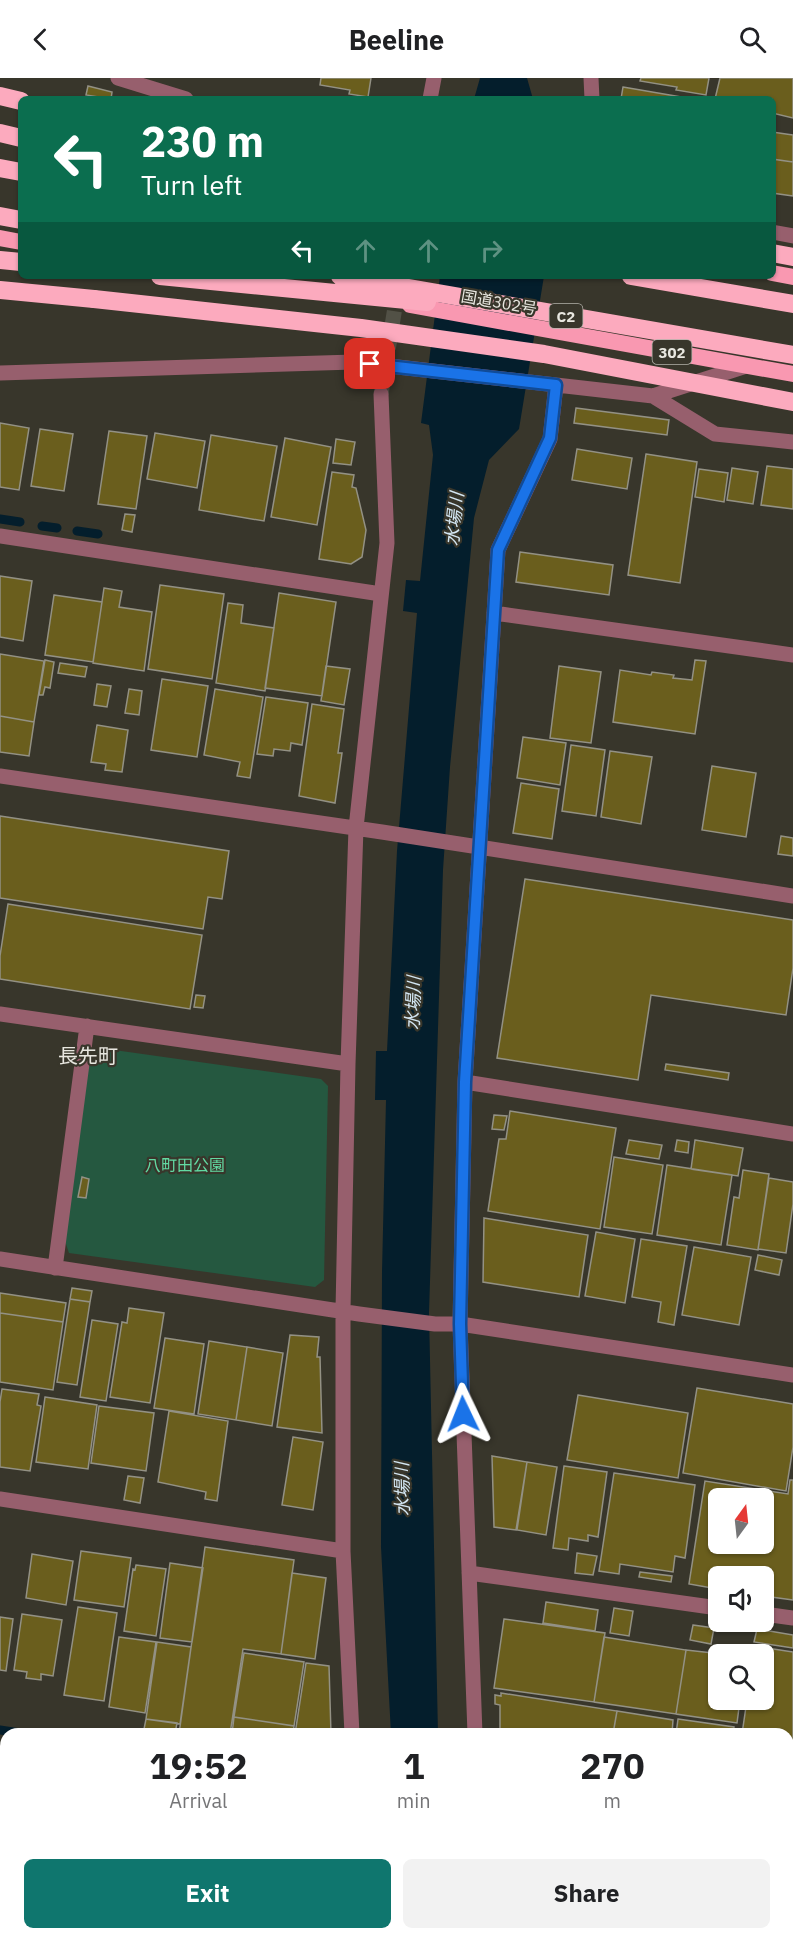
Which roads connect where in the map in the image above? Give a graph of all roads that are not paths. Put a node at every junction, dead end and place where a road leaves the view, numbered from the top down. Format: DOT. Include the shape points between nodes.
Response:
graph roads {
  1 [pos="118,78"];
  2 [pos="434,78"];
  3 [pos="591,78"];
  4 [pos="0,96"];
  5 [pos="176,96"];
  6 [pos="431,96"];
  7 [pos="592,96"];
  8 [pos="18,100"];
  9 [pos="0,133"];
  10 [pos="18,137"];
  11 [pos="0,143"];
  12 [pos="18,146"];
  13 [pos="0,168"];
  14 [pos="18,171"];
  15 [pos="0,216"];
  16 [pos="18,219"];
  17 [pos="776,233"];
  18 [pos="793,236"];
  19 [pos="0,238"];
  20 [pos="18,241"];
  21 [pos="776,254"];
  22 [pos="793,257"];
  23 [pos="0,260"];
  24 [pos="18,262"];
  25 [pos="776,274"];
  26 [pos="793,277"];
  27 [pos="191,279"];
  28 [pos="252,279"];
  29 [pos="357,279"];
  30 [pos="648,279"];
  31 [pos="692,279"];
  32 [pos="0,290"];
  33 [pos="793,304"];
  34 [pos="569,316"];
  35 [pos="793,355"];
  36 [pos="746,366"];
  37 [pos="0,373"];
  38 [pos="793,374"];
  39 [pos="551,384"];
  40 [pos="381,394"];
  41 [pos="653,396"];
  42 [pos="793,402"];
  43 [pos="793,442"];
  44 [pos="0,536"];
  45 [pos="381,594"];
  46 [pos="494,612"];
  47 [pos="793,655"];
  48 [pos="0,776"];
  49 [pos="356,828"];
  50 [pos="480,847"];
  51 [pos="793,896"];
  52 [pos="0,1014"];
  53 [pos="87,1026"];
  54 [pos="348,1064"];
  55 [pos="465,1082"];
  56 [pos="793,1134"];
  57 [pos="0,1259"];
  58 [pos="55,1268"];
  59 [pos="343,1311"];
  60 [pos="460,1324"];
  61 [pos="793,1375"];
  62 [pos="0,1499"];
  63 [pos="343,1551"];
  64 [pos="469,1573"];
  65 [pos="708,1607"];
  66 [pos="774,1615"];
  67 [pos="793,1618"];
  68 [pos="352,1728"];
  69 [pos="475,1728"];
  1 -- 5 [label="street"];
  2 -- 6 [label="street"];
  3 -- 7 [label="street"];
  4 -- 8 [label="highway"];
  9 -- 10 [label="highway"];
  11 -- 12 [label="highway"];
  13 -- 14 [label="highway"];
  15 -- 16 [label="highway"];
  17 -- 18 [label="street"];
  19 -- 20 [label="highway"];
  21 -- 22 [label="highway"];
  23 -- 24 [label="highway"];
  25 -- 26 [label="highway"];
  27 -- 34 [label="highway, bridge"];
  28 -- 36 [label="highway, 国道302号 / 302"];
  29 -- 34 [label="highway, C2, bridge"];
  30 -- 33 [label="highway"];
  31 -- 33 [label="highway"];
  32 -- 42 [label="highway, bridge" via="361,328 544,354"];
  34 -- 35 [label="highway, C2, bridge"];
  36 -- 38 [label="highway, 国道302号 / 302"];
  36 -- 41 [label="street"];
  37 -- 39 [label="street" via="354,362"];
  39 -- 41 [label="street"];
  39 -- 46 [label="street" via="550,438 498,550"];
  40 -- 45 [label="street" via="387,543"];
  41 -- 43 [label="street" via="715,434"];
  44 -- 45 [label="street"];
  45 -- 49 [label="street"];
  46 -- 47 [label="street"];
  46 -- 50 [label="street"];
  48 -- 49 [label="street"];
  49 -- 50 [label="street"];
  49 -- 54 [label="street"];
  50 -- 51 [label="street"];
  50 -- 55 [label="street"];
  52 -- 53 [label="street"];
  53 -- 54 [label="street"];
  53 -- 58 [label="street"];
  54 -- 59 [label="street"];
  55 -- 56 [label="street"];
  55 -- 60 [label="street"];
  57 -- 58 [label="street"];
  58 -- 59 [label="street"];
  59 -- 60 [label="street"];
  59 -- 63 [label="street"];
  60 -- 61 [label="street"];
  60 -- 64 [label="street"];
  62 -- 63 [label="street"];
  63 -- 68 [label="street"];
  64 -- 65 [label="street"];
  64 -- 69 [label="street"];
  66 -- 67 [label="street"];
}
